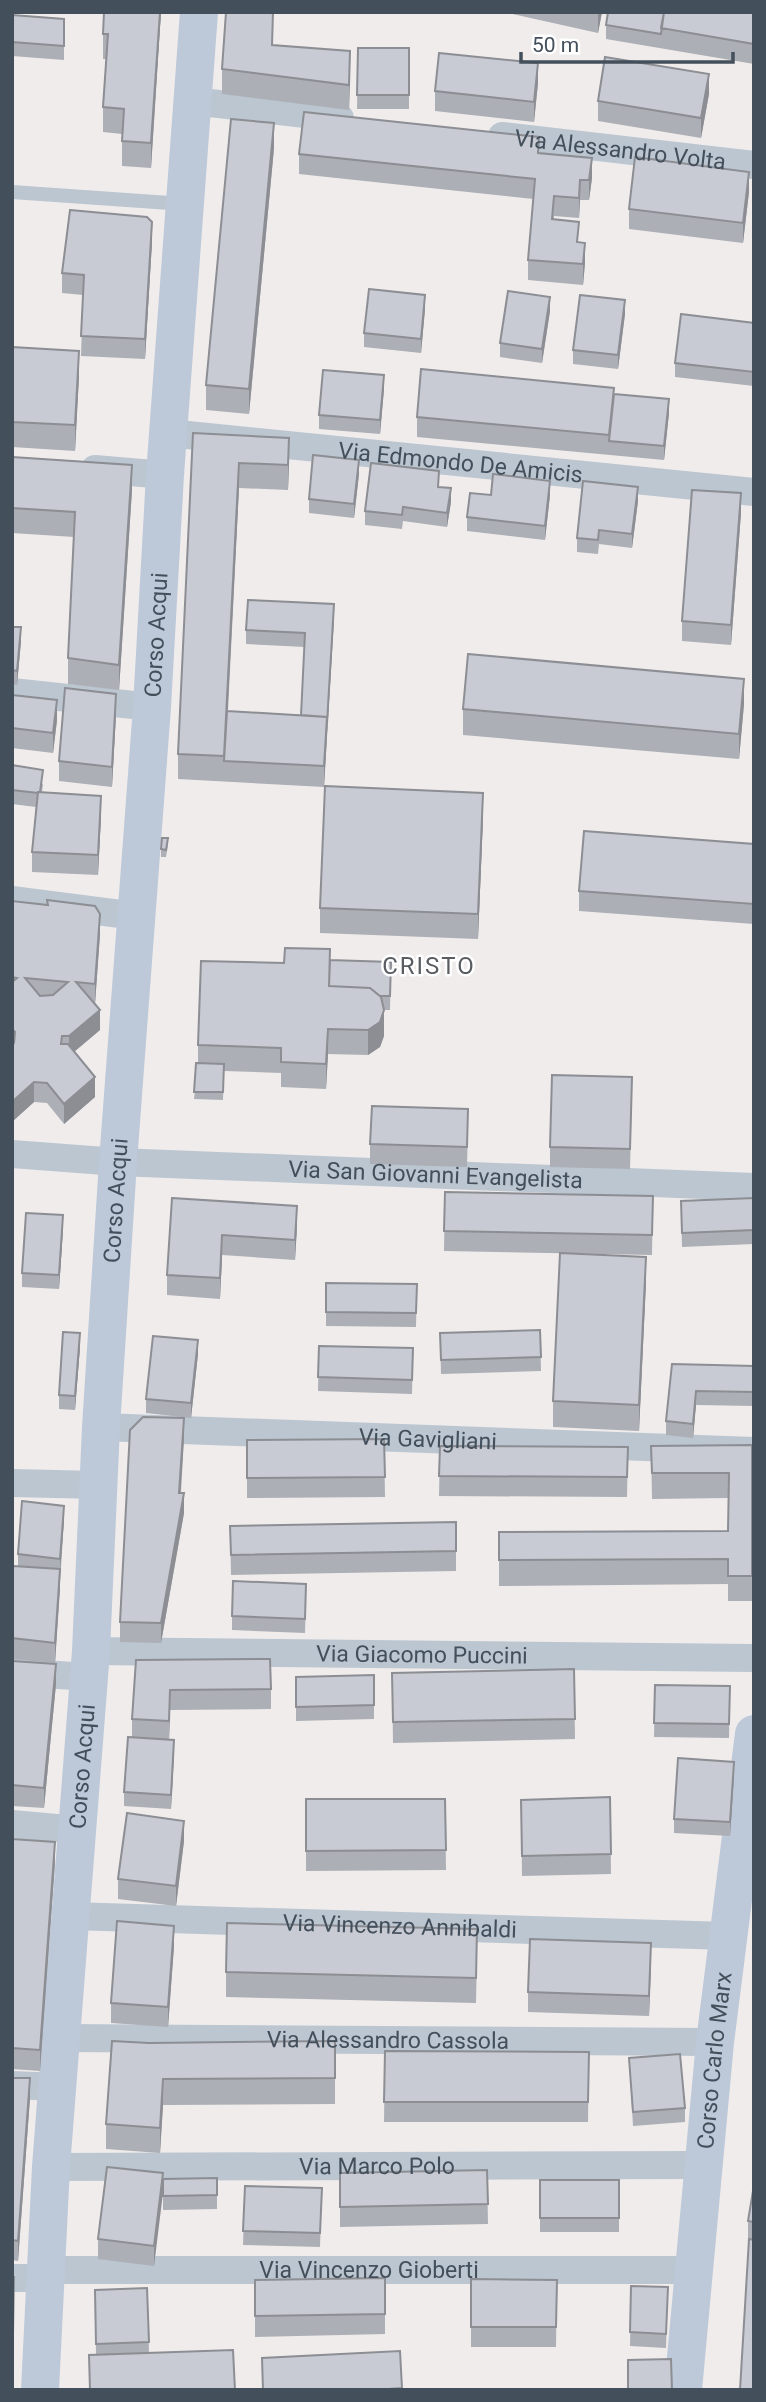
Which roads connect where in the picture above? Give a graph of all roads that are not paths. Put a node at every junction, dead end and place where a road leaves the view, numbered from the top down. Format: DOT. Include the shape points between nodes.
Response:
graph roads {
  1 [pos="199,12"];
  2 [pos="193,101"];
  3 [pos="371,121"];
  4 [pos="480,134"];
  5 [pos="754,165"];
  6 [pos="12,192"];
  7 [pos="185,204"];
  8 [pos="168,433"];
  9 [pos="68,467"];
  10 [pos="165,475"];
  11 [pos="754,492"];
  12 [pos="12,692"];
  13 [pos="152,707"];
  14 [pos="12,900"];
  15 [pos="136,916"];
  16 [pos="12,1154"];
  17 [pos="118,1162"];
  18 [pos="754,1187"];
  19 [pos="101,1427"];
  20 [pos="754,1451"];
  21 [pos="12,1483"];
  22 [pos="98,1485"];
  23 [pos="754,1658"];
  24 [pos="90,1664"];
  25 [pos="12,1672"];
  26 [pos="754,1734"];
  27 [pos="12,1824"];
  28 [pos="78,1830"];
  29 [pos="71,1916"];
  30 [pos="728,1936"];
  31 [pos="61,2038"];
  32 [pos="715,2042"];
  33 [pos="12,2085"];
  34 [pos="58,2087"];
  35 [pos="704,2165"];
  36 [pos="51,2167"];
  37 [pos="694,2270"];
  38 [pos="34,2276"];
  39 [pos="40,2390"];
  40 [pos="683,2390"];
  1 -- 2 [label="street, Corso Acqui"];
  2 -- 3 [label="street"];
  2 -- 7 [label="street, Corso Acqui"];
  4 -- 5 [label="street, Via Alessandro Volta"];
  6 -- 7 [label="lane"];
  7 -- 8 [label="street, Corso Acqui"];
  8 -- 10 [label="street, Corso Acqui"];
  8 -- 11 [label="street, Via Edmondo De Amicis"];
  9 -- 10 [label="street"];
  10 -- 13 [label="street, Corso Acqui"];
  12 -- 13 [label="street"];
  13 -- 15 [label="street, Corso Acqui"];
  14 -- 15 [label="street"];
  15 -- 17 [label="street, Corso Acqui"];
  16 -- 17 [label="street, Via San Giovanni Evangelista"];
  17 -- 18 [label="street, Via San Giovanni Evangelista"];
  17 -- 19 [label="street, Corso Acqui"];
  19 -- 20 [label="street, Via Gavigliani"];
  19 -- 22 [label="street, Corso Acqui"];
  21 -- 22 [label="street"];
  22 -- 24 [label="street, Corso Acqui"];
  23 -- 24 [label="street, Via Giacomo Puccini"];
  24 -- 25 [label="street, Via Giacomo Puccini"];
  24 -- 28 [label="street, Corso Acqui"];
  26 -- 30 [label="street, Corso Carlo Marx"];
  27 -- 28 [label="street"];
  28 -- 29 [label="street, Corso Acqui"];
  29 -- 30 [label="street, Via Vincenzo Annibaldi"];
  29 -- 31 [label="street, Corso Acqui"];
  30 -- 32 [label="street, Corso Carlo Marx"];
  31 -- 32 [label="street, Via Alessandro Cassola"];
  31 -- 34 [label="street, Corso Acqui"];
  32 -- 35 [label="street, Corso Carlo Marx"];
  33 -- 34 [label="street"];
  34 -- 36 [label="street, Corso Acqui"];
  35 -- 36 [label="street, Via Marco Polo"];
  35 -- 37 [label="street, Corso Carlo Marx"];
  36 -- 38 [label="street, Corso Acqui"];
  37 -- 38 [label="street, Via Vincenzo Gioberti"];
  37 -- 40 [label="street, Corso Carlo Marx"];
  38 -- 39 [label="street, Corso Acqui"];
}
